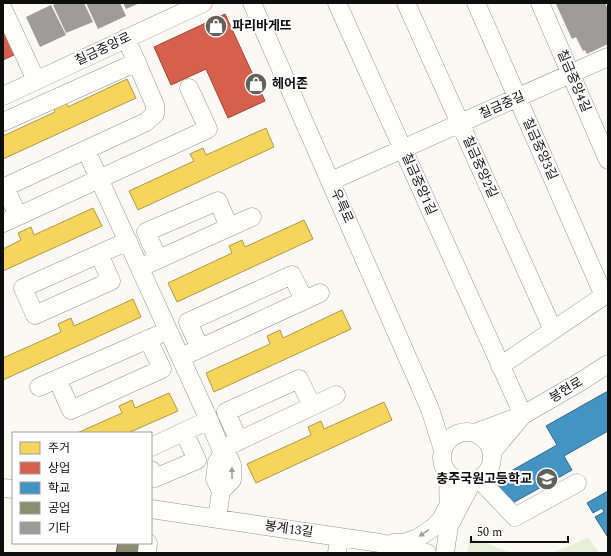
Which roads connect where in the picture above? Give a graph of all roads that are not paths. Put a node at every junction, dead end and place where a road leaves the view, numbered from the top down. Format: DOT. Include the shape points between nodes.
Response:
graph roads {
  1 [pos="203,3"];
  2 [pos="252,3"];
  3 [pos="337,3"];
  4 [pos="406,3"];
  5 [pos="476,3"];
  6 [pos="540,3"];
  7 [pos="3,9"];
  8 [pos="126,38"];
  9 [pos="608,57"];
  10 [pos="137,62"];
  11 [pos="571,74"];
  12 [pos="36,80"];
  13 [pos="189,88"];
  14 [pos="3,96"];
  15 [pos="517,98"];
  16 [pos="3,122"];
  17 [pos="460,123"];
  18 [pos="403,149"];
  19 [pos="86,150"];
  20 [pos="608,160"];
  21 [pos="99,179"];
  22 [pos="331,181"];
  23 [pos="252,217"];
  24 [pos="10,219"];
  25 [pos="229,227"];
  26 [pos="128,241"];
  27 [pos="99,254"];
  28 [pos="158,259"];
  29 [pos="140,268"];
  30 [pos="320,293"];
  31 [pos="606,294"];
  32 [pos="304,300"];
  33 [pos="168,330"];
  34 [pos="553,330"];
  35 [pos="148,339"];
  36 [pos="200,348"];
  37 [pos="180,357"];
  38 [pos="608,364"];
  39 [pos="500,366"];
  40 [pos="57,379"];
  41 [pos="39,387"];
  42 [pos="336,395"];
  43 [pos="312,406"];
  44 [pos="430,409"];
  45 [pos="523,415"];
  46 [pos="209,420"];
  47 [pos="184,432"];
  48 [pos="467,433"];
  49 [pos="239,441"];
  50 [pos="152,447"];
  51 [pos="443,450"];
  52 [pos="223,452"];
  53 [pos="492,452"];
  54 [pos="152,473"];
  55 [pos="448,473"];
  56 [pos="475,480"];
  57 [pos="577,483"];
  58 [pos="449,504"];
  59 [pos="152,515"];
  60 [pos="218,519"];
  61 [pos="450,525"];
  62 [pos="380,543"];
  63 [pos="338,545"];
  64 [pos="427,553"];
  65 [pos="445,553"];
  1 -- 8 [label="street, 칠금중앙로"];
  2 -- 22 [label="street, 우륵로"];
  3 -- 18 [label="street, 칠금중앙1길"];
  4 -- 17 [label="street, 칠금중앙2길"];
  5 -- 15 [label="street, 칠금중앙3길"];
  6 -- 11 [label="street, 칠금중앙4길"];
  7 -- 12 [label="street"];
  8 -- 10 [label="street"];
  8 -- 12 [label="street, 칠금중앙로"];
  9 -- 11 [label="street, 칠금중길"];
  10 -- 16 [label="street"];
  10 -- 19 [label="street" via="155,105 155,114 146,122"];
  11 -- 15 [label="street, 칠금중길"];
  11 -- 20 [label="street, 칠금중앙4길"];
  12 -- 14 [label="street, 칠금중앙로"];
  13 -- 21 [label="street" via="208,129"];
  15 -- 17 [label="street, 칠금중길"];
  15 -- 31 [label="street, 칠금중앙3길"];
  17 -- 18 [label="street, 칠금중길"];
  17 -- 34 [label="street, 칠금중앙2길"];
  18 -- 22 [label="street, 칠금중길"];
  18 -- 39 [label="street, 칠금중앙1길"];
  19 -- 21 [label="street"];
  19 -- 24 [label="street" via="5,187"];
  21 -- 24 [label="street"];
  21 -- 26 [label="street"];
  22 -- 44 [label="street, 우륵로"];
  23 -- 25 [label="street"];
  25 -- 28 [label="street"];
  25 -- 28 [label="street" via="218,201 146,232"];
  26 -- 27 [label="street"];
  26 -- 29 [label="street"];
  28 -- 29 [label="street"];
  29 -- 33 [label="street"];
  30 -- 32 [label="street"];
  31 -- 34 [label="street"];
  32 -- 36 [label="street"];
  32 -- 36 [label="street" via="292,275 188,322"];
  33 -- 35 [label="street"];
  33 -- 37 [label="street"];
  34 -- 39 [label="street"];
  35 -- 40 [label="street"];
  35 -- 40 [label="street" via="162,369 71,410"];
  36 -- 37 [label="street"];
  37 -- 46 [label="street"];
  38 -- 45 [label="street, 봉현로"];
  39 -- 45 [label="street, 칠금중앙1길"];
  40 -- 41 [label="street"];
  42 -- 43 [label="street"];
  43 -- 49 [label="street"];
  43 -- 49 [label="street" via="299,379 226,412"];
  44 -- 48 [label="street, 우륵로"];
  44 -- 51 [label="street, 우륵로"];
  45 -- 48 [label="street, 봉현로"];
  45 -- 53 [label="street, 봉현로"];
  46 -- 47 [label="street"];
  46 -- 52 [label="street"];
  47 -- 50 [label="street"];
  47 -- 54 [label="street" via="197,460 154,478"];
  48 -- 51 [label="street" via="452,437"];
  48 -- 53 [label="street" via="481,436"];
  49 -- 52 [label="street"];
  51 -- 55 [label="street" via="442,458"];
  52 -- 60 [label="street" via="232,465 232,480 221,491"];
  53 -- 56 [label="street" via="490,468 486,474"];
  55 -- 56 [label="street" via="463,482"];
  55 -- 58 [label="street"];
  56 -- 57 [label="street" via="515,517"];
  56 -- 61 [label="street"];
  58 -- 61 [label="street"];
  58 -- 62 [label="street, one-way" via="434,527 418,538 404,543"];
  59 -- 60 [label="street, 봉계13길"];
  60 -- 63 [label="street, 봉계13길"];
  61 -- 65 [label="street"];
  62 -- 63 [label="street, 봉계13길"];
  62 -- 64 [label="street, 봉계13길"];
}
